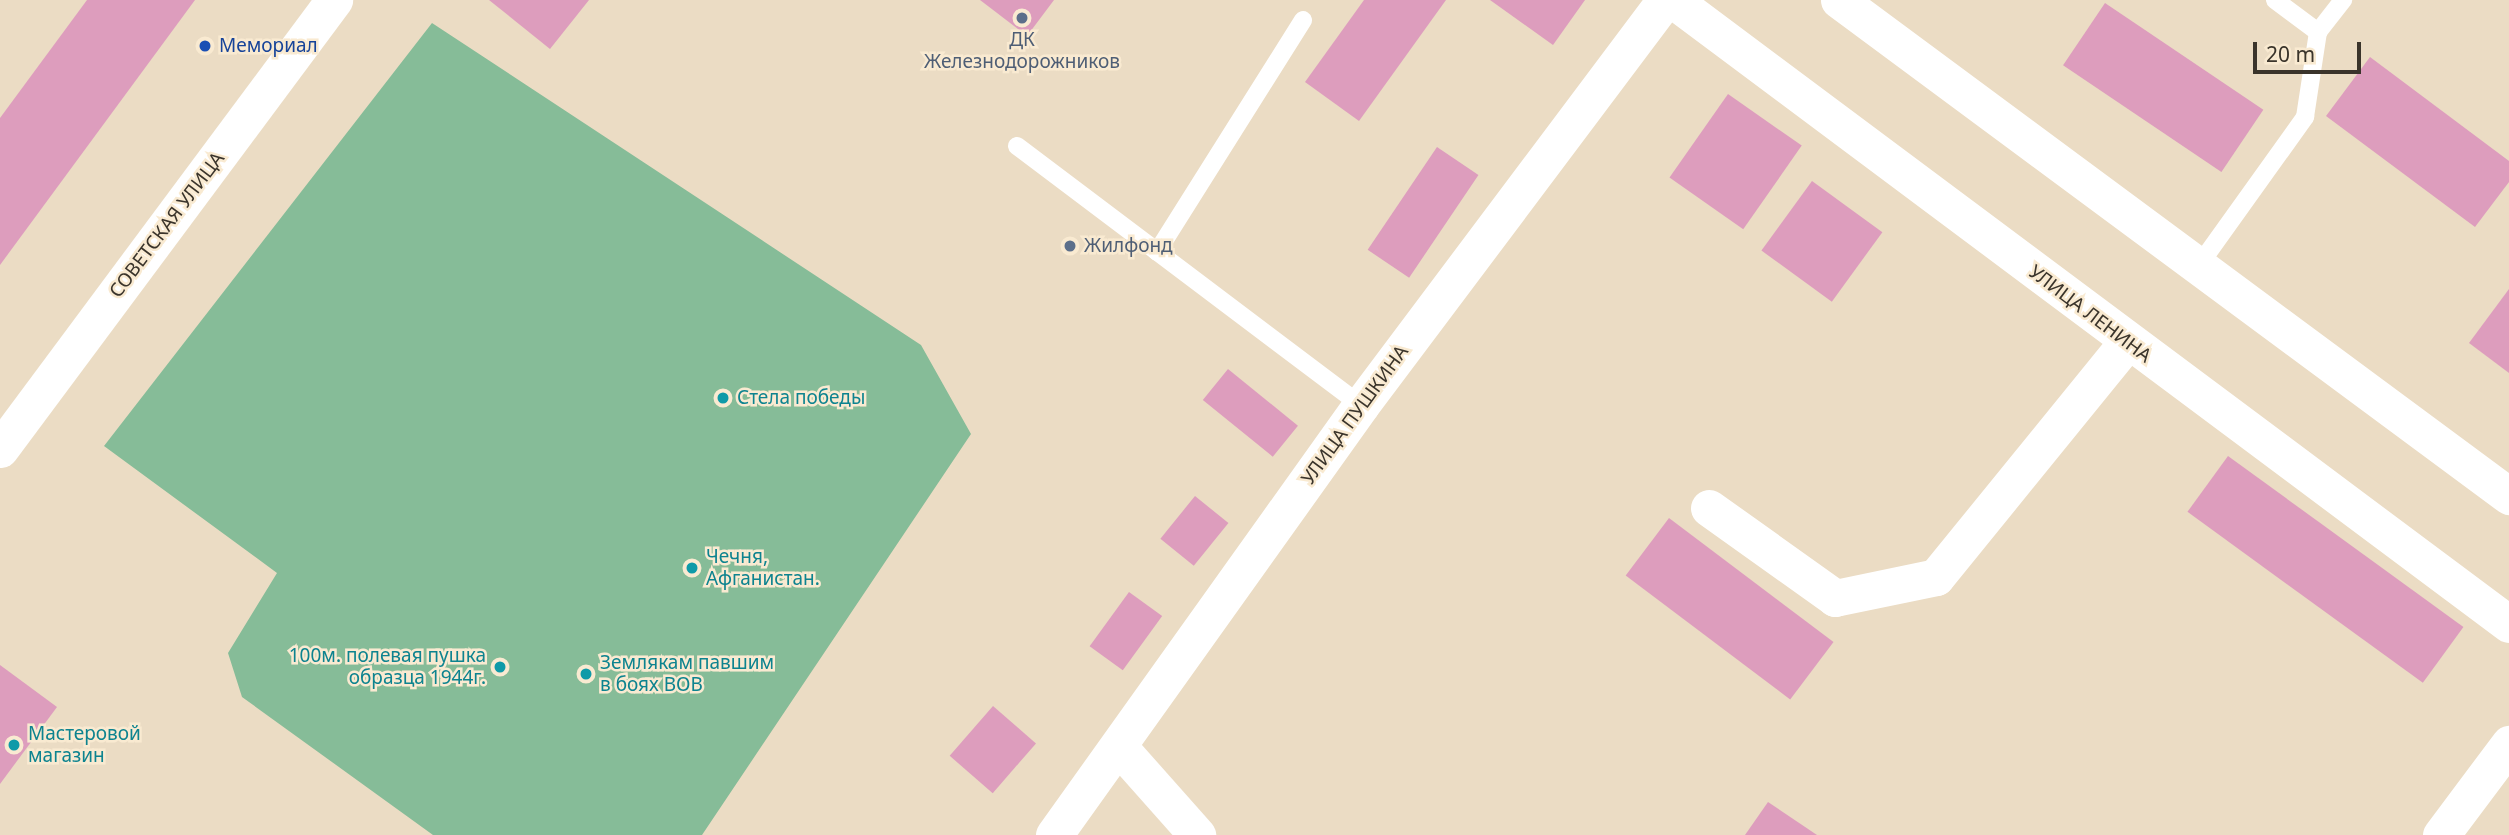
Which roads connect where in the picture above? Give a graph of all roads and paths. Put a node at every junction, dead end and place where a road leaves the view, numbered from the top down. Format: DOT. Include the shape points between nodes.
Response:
graph roads {
  1 [pos="334,0"];
  2 [pos="1665,0"];
  3 [pos="1673,0"];
  4 [pos="1839,0"];
  5 [pos="2275,0"];
  6 [pos="2343,0"];
  7 [pos="1303,20"];
  8 [pos="2318,32"];
  9 [pos="1017,146"];
  10 [pos="1157,252"];
  11 [pos="2197,268"];
  12 [pos="2127,342"];
  13 [pos="1361,405"];
  14 [pos="0,449"];
  15 [pos="2509,496"];
  16 [pos="1709,508"];
  17 [pos="2509,624"];
  18 [pos="2509,744"];
  19 [pos="1119,747"];
  20 [pos="1054,835"];
  21 [pos="1197,835"];
  22 [pos="2441,835"];
  1 -- 14 [label="street, СОВЕТСКАЯ УЛИЦА"];
  2 -- 13 [label="street, УЛИЦА ПУШКИНА"];
  3 -- 12 [label="street, УЛИЦА ЛЕНИНА"];
  4 -- 11 [label="street"];
  5 -- 8 [label="lane"];
  6 -- 8 [label="lane"];
  7 -- 10 [label="lane"];
  8 -- 11 [label="lane" via="2305,117"];
  9 -- 10 [label="lane"];
  10 -- 13 [label="lane"];
  11 -- 15 [label="street"];
  12 -- 16 [label="street" via="1936,577 1835,598"];
  12 -- 17 [label="street, УЛИЦА ЛЕНИНА"];
  13 -- 19 [label="street, УЛИЦА ПУШКИНА"];
  18 -- 22 [label="street"];
  19 -- 20 [label="street, УЛИЦА ПУШКИНА"];
  19 -- 21 [label="street"];
}
